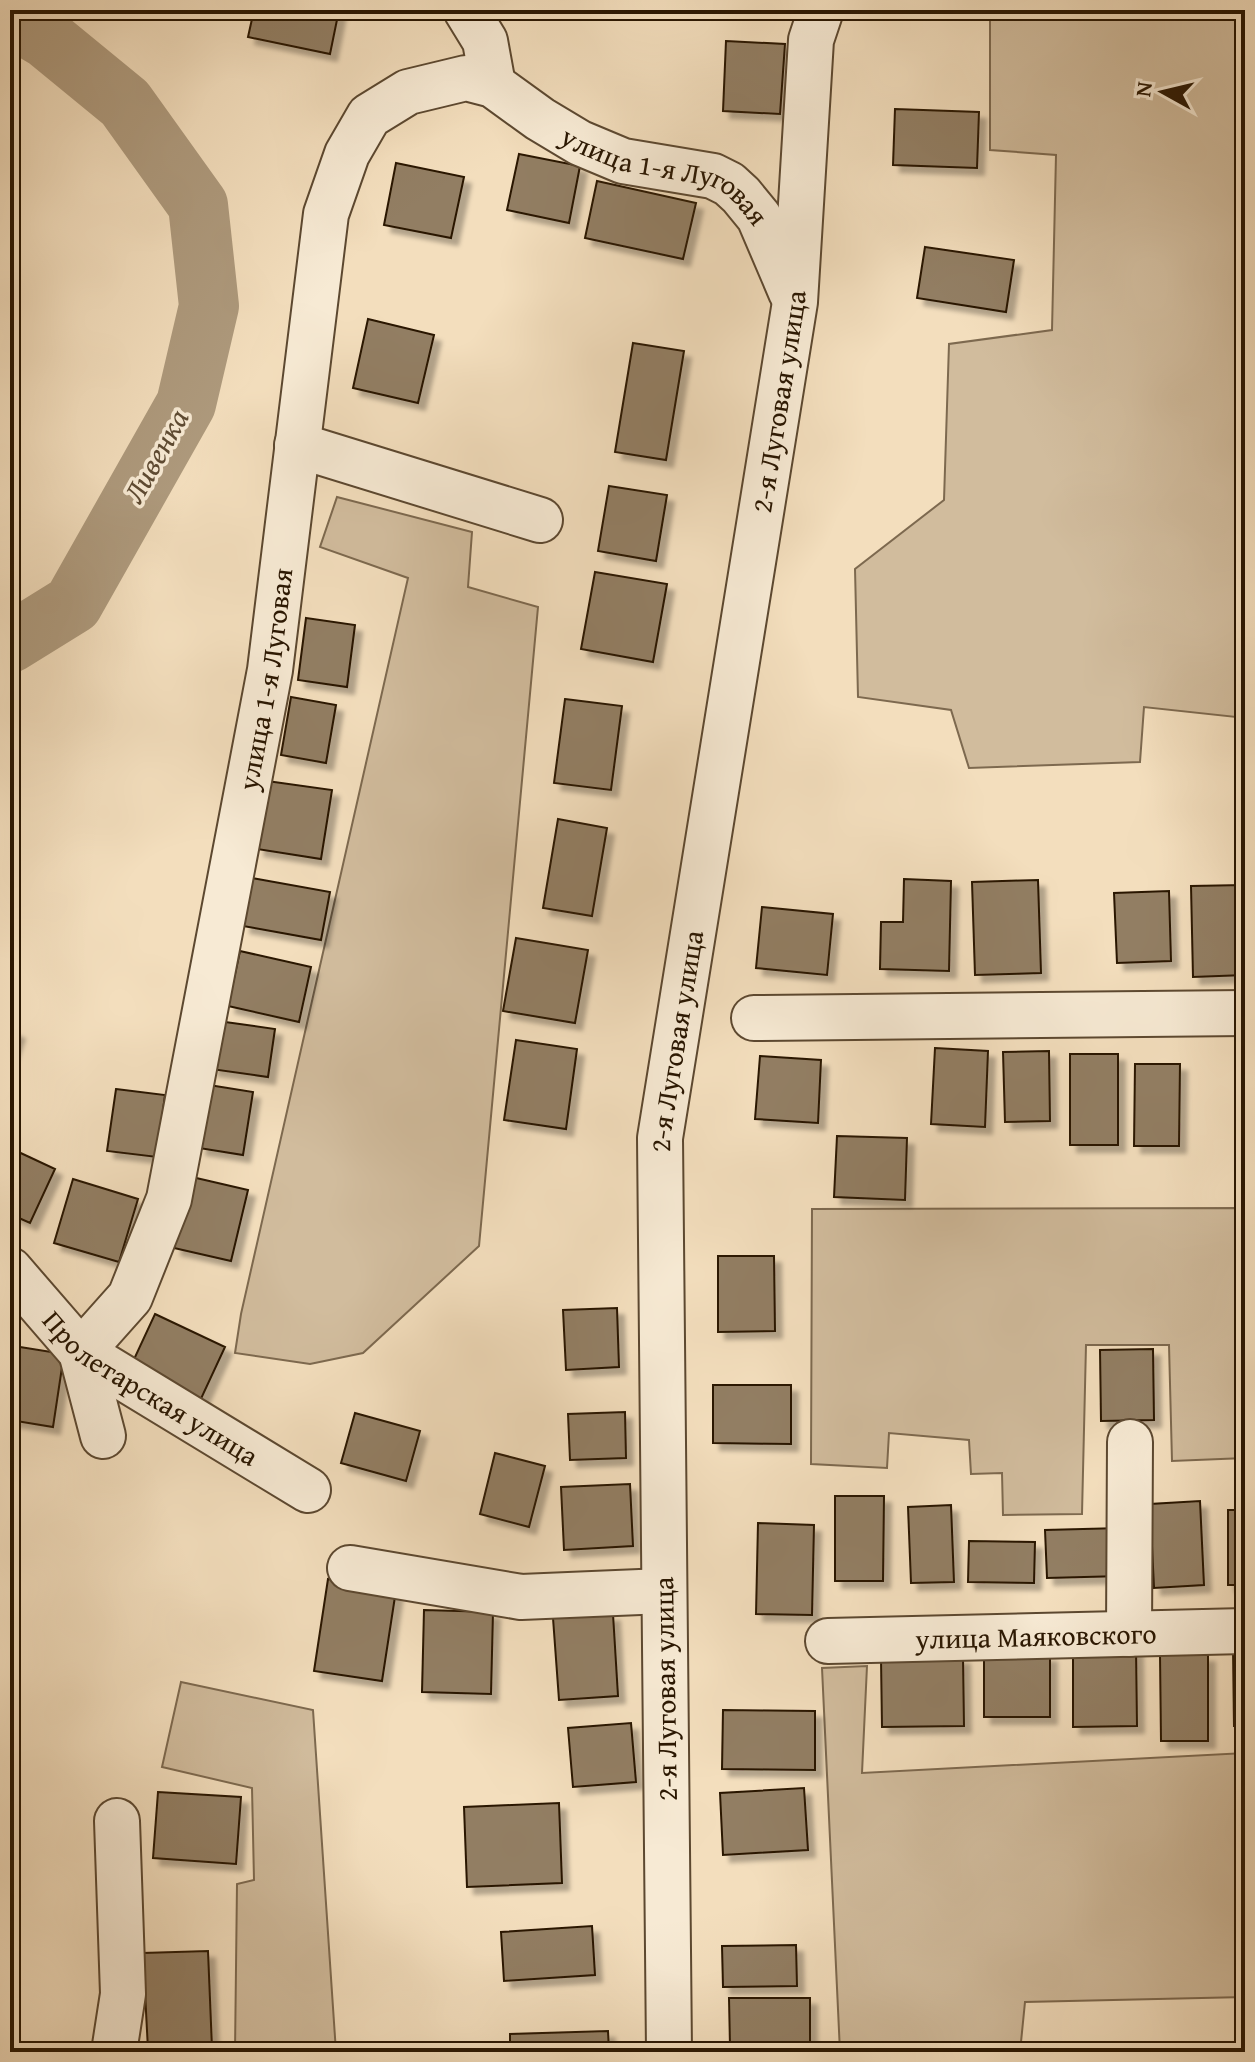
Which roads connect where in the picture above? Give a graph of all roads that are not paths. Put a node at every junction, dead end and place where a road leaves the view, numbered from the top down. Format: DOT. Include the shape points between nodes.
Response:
graph roads {
  1 [pos="466,10"];
  2 [pos="816,25"];
  3 [pos="493,85"];
  4 [pos="795,302"];
  5 [pos="297,445"];
  6 [pos="540,520"];
  7 [pos="1245,1013"];
  8 [pos="754,1018"];
  9 [pos="10,1270"];
  10 [pos="81,1352"];
  11 [pos="103,1436"];
  12 [pos="1130,1442"];
  13 [pos="308,1490"];
  14 [pos="350,1568"];
  15 [pos="664,1591"];
  16 [pos="1245,1631"];
  17 [pos="1129,1634"];
  18 [pos="828,1641"];
  19 [pos="117,1821"];
  20 [pos="114,2052"];
  21 [pos="669,2052"];
  1 -- 3 [label="street" via="485,41"];
  2 -- 4 [label="street, 2-я Луговая улица"];
  3 -- 4 [label="street, улица 1-я Луговая" via="580,143 623,161 713,176 729,184 759,217"];
  3 -- 5 [label="street, улица 1-я Луговая" via="466,78 408,92 369,116 347,154 326,214"];
  4 -- 15 [label="street, 2-я Луговая улица" via="660,1138"];
  5 -- 6 [label="street"];
  5 -- 10 [label="street, улица 1-я Луговая" via="270,670 169,1199 130,1297"];
  7 -- 8 [label="street"];
  9 -- 10 [label="street, Пролетарская улица"];
  10 -- 11 [label="street"];
  10 -- 13 [label="street, Пролетарская улица"];
  12 -- 17 [label="street"];
  14 -- 15 [label="street" via="521,1597"];
  15 -- 21 [label="street, 2-я Луговая улица"];
  16 -- 17 [label="street, улица Маяковского"];
  17 -- 18 [label="street, улица Маяковского"];
  19 -- 20 [label="street" via="123,1994"];
}
